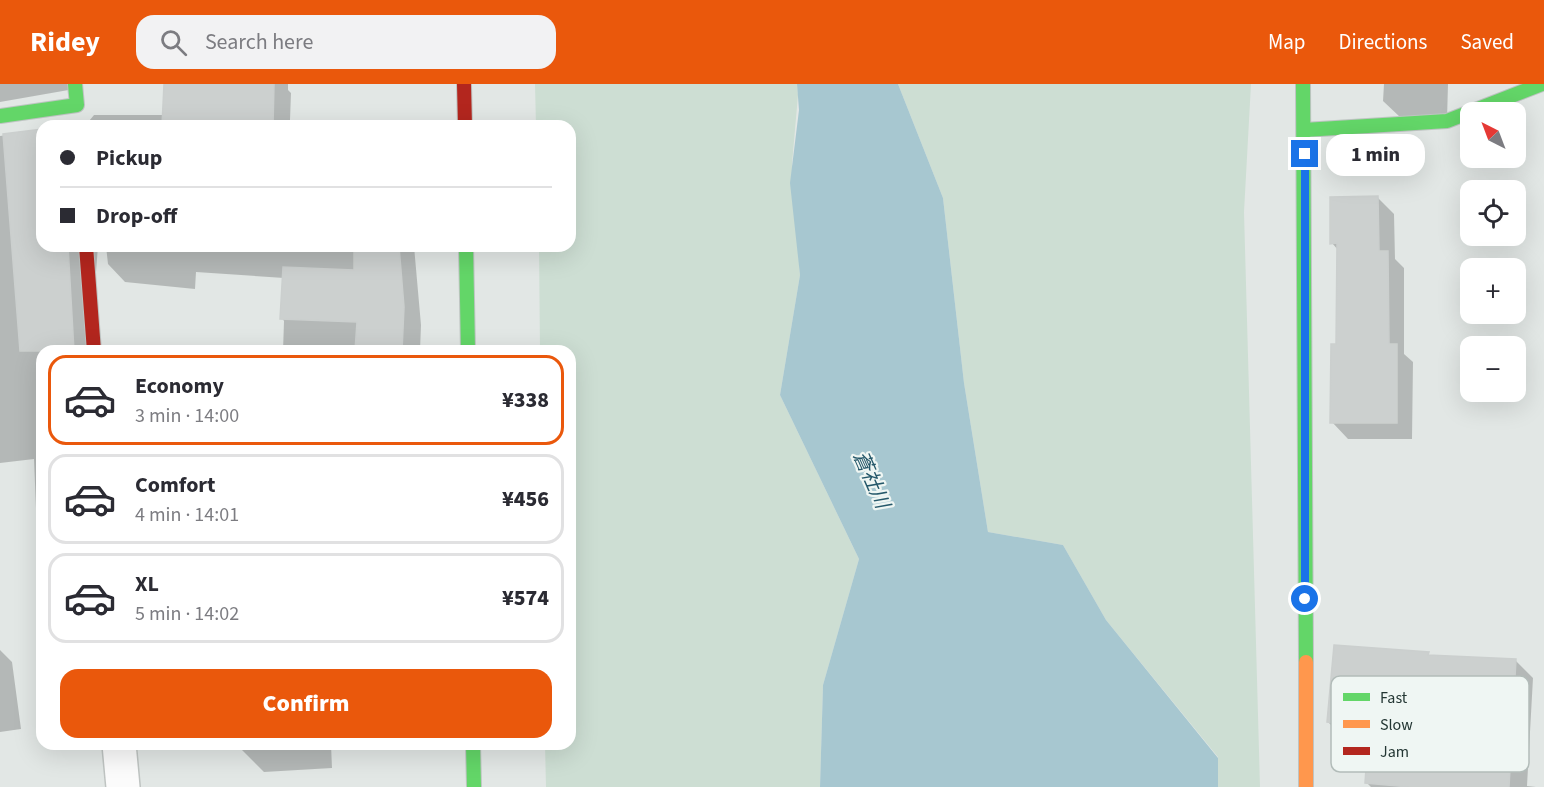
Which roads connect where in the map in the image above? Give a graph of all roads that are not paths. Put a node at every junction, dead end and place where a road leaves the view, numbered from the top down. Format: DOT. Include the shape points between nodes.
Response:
graph roads {
  1 [pos="464,84"];
  2 [pos="1303,84"];
  3 [pos="1542,84"];
  4 [pos="76,105"];
  5 [pos="0,116"];
  6 [pos="465,120"];
  7 [pos="1304,130"];
  8 [pos="86,252"];
  9 [pos="466,252"];
  10 [pos="94,345"];
  11 [pos="468,345"];
  12 [pos="120,750"];
  13 [pos="474,750"];
  14 [pos="123,787"];
  15 [pos="474,787"];
  16 [pos="1306,787"];
  1 -- 6 [label="street"];
  2 -- 7 [label="street"];
  3 -- 7 [label="street" via="1447,121"];
  4 -- 5 [label="street"];
  7 -- 16 [label="street"];
  8 -- 10 [label="street"];
  9 -- 11 [label="street"];
  12 -- 14 [label="street"];
  13 -- 15 [label="street"];
}
